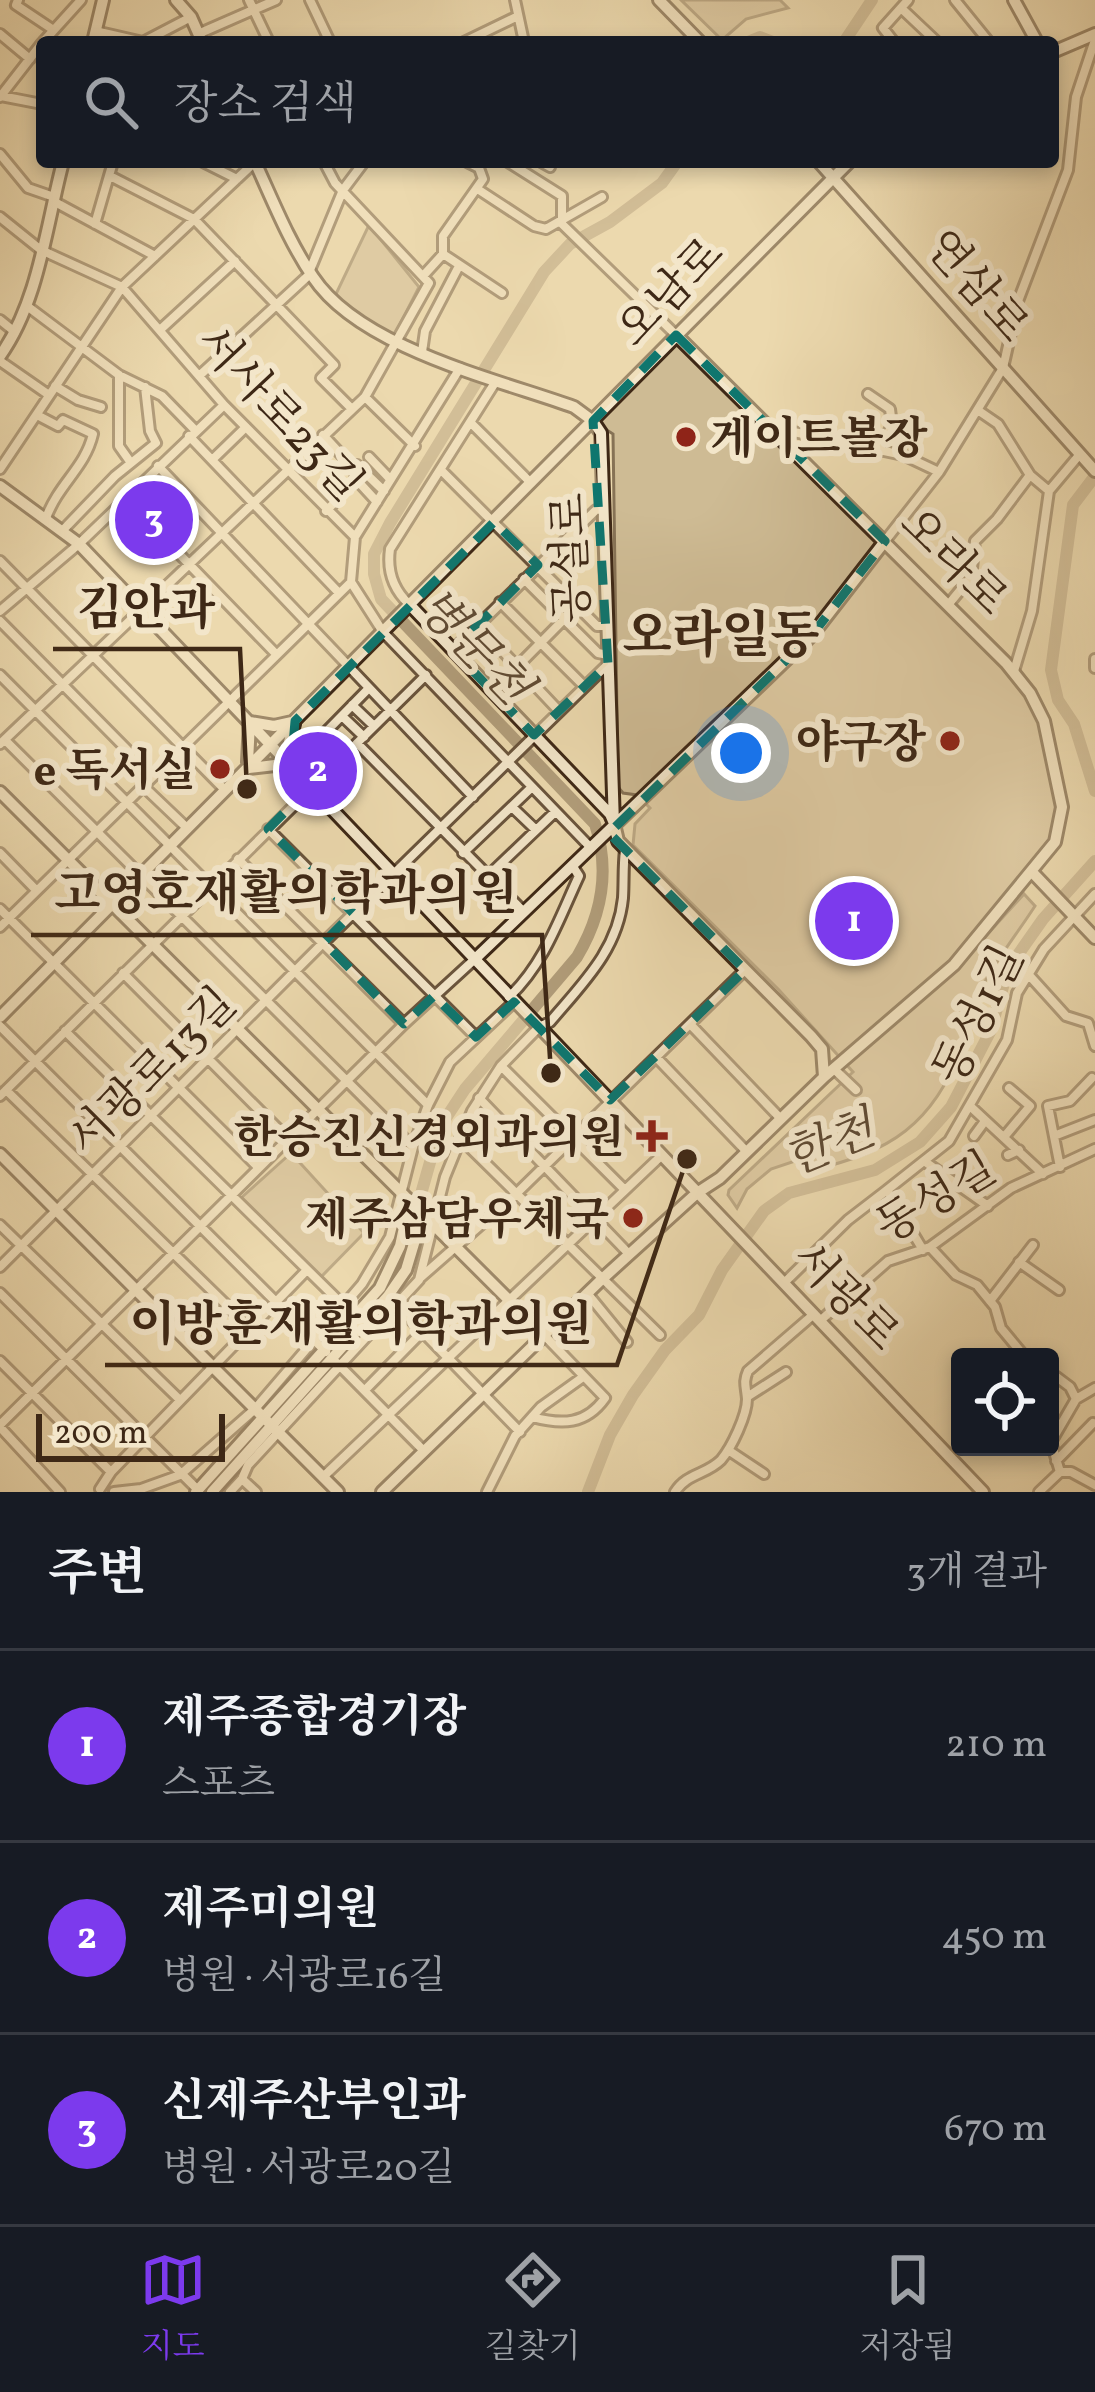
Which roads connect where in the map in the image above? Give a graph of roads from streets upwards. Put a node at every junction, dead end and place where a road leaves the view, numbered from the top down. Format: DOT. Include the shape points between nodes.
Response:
graph roads {
  1 [pos="18,0"];
  2 [pos="81,0"];
  3 [pos="103,0"];
  4 [pos="176,0"];
  5 [pos="249,0"];
  6 [pos="276,0"];
  7 [pos="310,0"];
  8 [pos="515,0"];
  9 [pos="659,0"];
  10 [pos="955,0"];
  11 [pos="1014,0"];
  12 [pos="905,4"];
  13 [pos="254,10"];
  14 [pos="190,16"];
  15 [pos="518,16"];
  16 [pos="52,29"];
  17 [pos="0,34"];
  18 [pos="47,36"];
  19 [pos="94,36"];
  20 [pos="154,36"];
  21 [pos="199,36"];
  22 [pos="204,36"];
  23 [pos="266,36"];
  24 [pos="327,36"];
  25 [pos="476,36"];
  26 [pos="523,36"];
  27 [pos="694,36"];
  28 [pos="890,36"];
  29 [pos="932,36"];
  30 [pos="984,36"];
  31 [pos="1033,36"];
  32 [pos="1095,37"];
  33 [pos="36,50"];
  34 [pos="1059,50"];
  35 [pos="30,58"];
  36 [pos="0,97"];
  37 [pos="36,103"];
  38 [pos="0,154"];
  39 [pos="61,168"];
  40 [pos="112,168"];
  41 [pos="215,168"];
  42 [pos="249,168"];
  43 [pos="258,168"];
  44 [pos="328,168"];
  45 [pos="356,168"];
  46 [pos="474,168"];
  47 [pos="518,168"];
  48 [pos="825,168"];
  49 [pos="843,168"];
  50 [pos="110,176"];
  51 [pos="833,177"];
  52 [pos="237,179"];
  53 [pos="343,190"];
  54 [pos="478,190"];
  55 [pos="602,197"];
  56 [pos="53,199"];
  57 [pos="0,218"];
  58 [pos="194,219"];
  59 [pos="95,224"];
  60 [pos="562,224"];
  61 [pos="40,250"];
  62 [pos="442,254"];
  63 [pos="155,256"];
  64 [pos="235,261"];
  65 [pos="459,266"];
  66 [pos="310,272"];
  67 [pos="423,276"];
  68 [pos="122,286"];
  69 [pos="502,293"];
  70 [pos="277,304"];
  71 [pos="27,305"];
  72 [pos="0,320"];
  73 [pos="161,330"];
  74 [pos="16,333"];
  75 [pos="676,335"];
  76 [pos="398,343"];
  77 [pos="82,345"];
  78 [pos="422,352"];
  79 [pos="0,358"];
  80 [pos="463,368"];
  81 [pos="1003,368"];
  82 [pos="119,375"];
  83 [pos="199,376"];
  84 [pos="493,378"];
  85 [pos="146,387"];
  86 [pos="52,390"];
  87 [pos="868,394"];
  88 [pos="365,397"];
  89 [pos="224,405"];
  90 [pos="101,407"];
  91 [pos="351,408"];
  92 [pos="979,411"];
  93 [pos="37,416"];
  94 [pos="593,421"];
  95 [pos="471,423"];
  96 [pos="246,427"];
  97 [pos="770,427"];
  98 [pos="192,433"];
  99 [pos="323,435"];
  100 [pos="415,446"];
  101 [pos="879,451"];
  102 [pos="1081,455"];
  103 [pos="369,457"];
  104 [pos="135,459"];
  105 [pos="212,460"];
  106 [pos="0,469"];
  107 [pos="154,469"];
  108 [pos="287,470"];
  109 [pos="441,470"];
  110 [pos="1095,471"];
  111 [pos="939,472"];
  112 [pos="1030,475"];
  113 [pos="355,478"];
  114 [pos="391,479"];
  115 [pos="532,484"];
  116 [pos="0,486"];
  117 [pos="385,491"];
  118 [pos="1049,491"];
  119 [pos="125,498"];
  120 [pos="338,499"];
  121 [pos="253,502"];
  122 [pos="377,502"];
  123 [pos="604,509"];
  124 [pos="326,511"];
  125 [pos="46,518"];
  126 [pos="494,522"];
  127 [pos="63,530"];
  128 [pos="221,532"];
  129 [pos="355,538"];
  130 [pos="885,541"];
  131 [pos="79,544"];
  132 [pos="0,561"];
  133 [pos="188,565"];
  134 [pos="538,565"];
  135 [pos="524,579"];
  136 [pos="351,582"];
  137 [pos="27,588"];
  138 [pos="339,593"];
  139 [pos="500,602"];
  140 [pos="949,605"];
  141 [pos="577,606"];
  142 [pos="408,607"];
  143 [pos="141,609"];
  144 [pos="0,611"];
  145 [pos="564,619"];
  146 [pos="0,621"];
  147 [pos="308,625"];
  148 [pos="478,626"];
  149 [pos="608,626"];
  150 [pos="386,629"];
  151 [pos="540,643"];
  152 [pos="453,650"];
  153 [pos="276,654"];
  154 [pos="93,656"];
  155 [pos="608,659"];
  156 [pos="349,667"];
  157 [pos="517,667"];
  158 [pos="1014,673"];
  159 [pos="0,675"];
  160 [pos="426,675"];
  161 [pos="64,684"];
  162 [pos="583,685"];
  163 [pos="369,688"];
  164 [pos="493,691"];
  165 [pos="229,700"];
  166 [pos="352,705"];
  167 [pos="558,710"];
  168 [pos="35,711"];
  169 [pos="390,711"];
  170 [pos="342,716"];
  171 [pos="295,721"];
  172 [pos="250,722"];
  173 [pos="374,726"];
  174 [pos="533,736"];
  175 [pos="360,740"];
  176 [pos="2,742"];
  177 [pos="269,746"];
  178 [pos="181,747"];
  179 [pos="339,760"];
  180 [pos="510,761"];
  181 [pos="291,769"];
  182 [pos="244,770"];
  183 [pos="153,776"];
  184 [pos="143,786"];
  185 [pos="532,787"];
  186 [pos="310,788"];
  187 [pos="225,790"];
  188 [pos="0,792"];
  189 [pos="473,797"];
  190 [pos="124,802"];
  191 [pos="512,807"];
  192 [pos="556,812"];
  193 [pos="614,824"];
  194 [pos="187,828"];
  195 [pos="268,829"];
  196 [pos="440,829"];
  197 [pos="97,830"];
  198 [pos="536,830"];
  199 [pos="170,846"];
  200 [pos="591,848"];
  201 [pos="626,850"];
  202 [pos="0,853"];
  203 [pos="463,853"];
  204 [pos="238,859"];
  205 [pos="67,860"];
  206 [pos="576,863"];
  207 [pos="1032,872"];
  208 [pos="142,874"];
  209 [pos="395,874"];
  210 [pos="487,877"];
  211 [pos="211,886"];
  212 [pos="37,890"];
  213 [pos="1095,894"];
  214 [pos="111,904"];
  215 [pos="0,909"];
  216 [pos="524,912"];
  217 [pos="353,913"];
  218 [pos="1070,913"];
  219 [pos="182,916"];
  220 [pos="9,918"];
  221 [pos="0,927"];
  222 [pos="1095,938"];
  223 [pos="324,942"];
  224 [pos="152,944"];
  225 [pos="476,958"];
  226 [pos="53,962"];
  227 [pos="745,970"];
  228 [pos="296,971"];
  229 [pos="123,973"];
  230 [pos="1028,974"];
  231 [pos="434,996"];
  232 [pos="267,1001"];
  233 [pos="94,1002"];
  234 [pos="514,1002"];
  235 [pos="0,1022"];
  236 [pos="404,1024"];
  237 [pos="690,1024"];
  238 [pos="539,1027"];
  239 [pos="238,1030"];
  240 [pos="65,1031"];
  241 [pos="476,1037"];
  242 [pos="1095,1046"];
  243 [pos="376,1054"];
  244 [pos="656,1057"];
  245 [pos="36,1060"];
  246 [pos="208,1060"];
  247 [pos="501,1066"];
  248 [pos="829,1073"];
  249 [pos="1092,1078"];
  250 [pos="348,1082"];
  251 [pos="1010,1088"];
  252 [pos="179,1089"];
  253 [pos="856,1090"];
  254 [pos="3,1093"];
  255 [pos="479,1098"];
  256 [pos="610,1100"];
  257 [pos="428,1105"];
  258 [pos="970,1106"];
  259 [pos="319,1110"];
  260 [pos="149,1117"];
  261 [pos="781,1119"];
  262 [pos="1095,1120"];
  263 [pos="986,1121"];
  264 [pos="574,1136"];
  265 [pos="974,1136"];
  266 [pos="1054,1136"];
  267 [pos="1004,1137"];
  268 [pos="460,1138"];
  269 [pos="288,1139"];
  270 [pos="122,1146"];
  271 [pos="413,1147"];
  272 [pos="1095,1149"];
  273 [pos="1019,1150"];
  274 [pos="748,1152"];
  275 [pos="0,1154"];
  276 [pos="662,1155"];
  277 [pos="1008,1155"];
  278 [pos="925,1161"];
  279 [pos="546,1164"];
  280 [pos="1060,1167"];
  281 [pos="259,1168"];
  282 [pos="92,1174"];
  283 [pos="1043,1174"];
  284 [pos="625,1190"];
  285 [pos="887,1190"];
  286 [pos="697,1192"];
  287 [pos="518,1193"];
  288 [pos="232,1198"];
  289 [pos="405,1199"];
  290 [pos="988,1206"];
  291 [pos="56,1211"];
  292 [pos="597,1216"];
  293 [pos="422,1217"];
  294 [pos="0,1225"];
  295 [pos="432,1227"];
  296 [pos="202,1228"];
  297 [pos="568,1245"];
  298 [pos="1033,1245"];
  299 [pos="21,1246"];
  300 [pos="927,1249"];
  301 [pos="456,1250"];
  302 [pos="629,1254"];
  303 [pos="174,1255"];
  304 [pos="1019,1262"];
  305 [pos="0,1267"];
  306 [pos="307,1271"];
  307 [pos="419,1280"];
  308 [pos="601,1280"];
  309 [pos="784,1282"];
  310 [pos="137,1290"];
  311 [pos="1059,1290"];
  312 [pos="0,1293"];
  313 [pos="587,1293"];
  314 [pos="509,1300"];
  315 [pos="393,1301"];
  316 [pos="990,1301"];
  317 [pos="277,1303"];
  318 [pos="344,1306"];
  319 [pos="818,1316"];
  320 [pos="101,1322"];
  321 [pos="250,1328"];
  322 [pos="423,1331"];
  323 [pos="544,1335"];
  324 [pos="660,1335"];
  325 [pos="627,1342"];
  326 [pos="1017,1348"];
  327 [pos="328,1354"];
  328 [pos="68,1357"];
  329 [pos="449,1357"];
  330 [pos="0,1361"];
  331 [pos="214,1366"];
  332 [pos="786,1372"];
  333 [pos="584,1377"];
  334 [pos="1059,1379"];
  335 [pos="1095,1388"];
  336 [pos="365,1391"];
  337 [pos="33,1393"];
  338 [pos="482,1395"];
  339 [pos="746,1397"];
  340 [pos="1076,1399"];
  341 [pos="180,1400"];
  342 [pos="390,1414"];
  343 [pos="532,1418"];
  344 [pos="267,1422"];
  345 [pos="1094,1423"];
  346 [pos="0,1426"];
  347 [pos="520,1432"];
  348 [pos="146,1438"];
  349 [pos="728,1450"];
  350 [pos="424,1451"];
  351 [pos="1056,1461"];
  352 [pos="111,1472"];
  353 [pos="1060,1472"];
  354 [pos="764,1474"];
  355 [pos="180,1475"];
  356 [pos="324,1476"];
  357 [pos="242,1479"];
  358 [pos="1095,1485"];
  359 [pos="104,1491"];
  360 [pos="202,1491"];
  361 [pos="60,1492"];
  362 [pos="230,1492"];
  363 [pos="256,1492"];
  364 [pos="338,1492"];
  365 [pos="382,1492"];
  366 [pos="487,1492"];
  367 [pos="675,1492"];
  368 [pos="983,1492"];
  369 [pos="1040,1492"];
  1 -- 16 [label="street"];
  2 -- 16 [label="street"];
  3 -- 19 [label="street"];
  4 -- 14 [label="street"];
  5 -- 13 [label="street"];
  6 -- 13 [label="street"];
  7 -- 24 [label="street"];
  8 -- 15 [label="street"];
  9 -- 27 [label="street"];
  10 -- 30 [label="street"];
  11 -- 31 [label="street"];
  12 -- 28 [label="street" via="883,28"];
  12 -- 29 [label="street"];
  13 -- 22 [label="street"];
  13 -- 23 [label="street"];
  14 -- 20 [label="street"];
  14 -- 21 [label="street"];
  15 -- 25 [label="street"];
  15 -- 26 [label="street"];
  16 -- 18 [label="street"];
  17 -- 35 [label="street"];
  32 -- 34 [label="street"];
  32 -- 81 [label="street" via="1076,97 1069,170 1018,301"];
  33 -- 35 [label="street"];
  35 -- 36 [label="street"];
  36 -- 37 [label="street"];
  38 -- 56 [label="street" via="28,188"];
  39 -- 56 [label="street"];
  40 -- 50 [label="street"];
  41 -- 52 [label="street"];
  42 -- 52 [label="street"];
  43 -- 66 [label="street"];
  44 -- 53 [label="street"];
  45 -- 53 [label="street"];
  46 -- 54 [label="street" via="483,175"];
  47 -- 60 [label="street" via="562,196"];
  48 -- 51 [label="street, 연삼로"];
  49 -- 51 [label="street, 오남로"];
  50 -- 58 [label="street"];
  50 -- 59 [label="street"];
  51 -- 75 [label="street, 오남로"];
  51 -- 81 [label="street, 연삼로"];
  52 -- 58 [label="street"];
  53 -- 66 [label="street"];
  53 -- 67 [label="street"];
  54 -- 60 [label="street" via="534,226"];
  54 -- 62 [label="street" via="443,236"];
  55 -- 60 [label="street"];
  56 -- 59 [label="street"];
  56 -- 61 [label="street"];
  57 -- 61 [label="street, 서사로23길"];
  58 -- 63 [label="street"];
  58 -- 64 [label="street"];
  59 -- 63 [label="street"];
  60 -- 75 [label="street"];
  61 -- 68 [label="street, 서사로23길"];
  61 -- 71 [label="street"];
  62 -- 65 [label="street"];
  62 -- 67 [label="street"];
  63 -- 68 [label="street"];
  64 -- 70 [label="street"];
  64 -- 73 [label="street, 서사로23길"];
  65 -- 69 [label="street"];
  65 -- 78 [label="street"];
  66 -- 70 [label="street"];
  66 -- 76 [label="street" via="342,309"];
  67 -- 76 [label="street" via="429,283"];
  68 -- 73 [label="street, 서사로23길"];
  68 -- 77 [label="street"];
  70 -- 83 [label="street"];
  70 -- 91 [label="street" via="334,365 321,378"];
  71 -- 74 [label="street"];
  71 -- 77 [label="street"];
  72 -- 74 [label="street"];
  73 -- 83 [label="street, 서사로23길"];
  74 -- 79 [label="street"];
  75 -- 94 [label="street, 오남로"];
  75 -- 97 [label="street, 오라로"];
  76 -- 78 [label="street"];
  76 -- 88 [label="street"];
  77 -- 82 [label="street"];
  77 -- 86 [label="street"];
  78 -- 80 [label="street"];
  79 -- 86 [label="street"];
  80 -- 84 [label="street"];
  80 -- 100 [label="street"];
  81 -- 92 [label="street"];
  81 -- 102 [label="street, 연삼로"];
  82 -- 85 [label="street"];
  82 -- 104 [label="street" via="119,446"];
  83 -- 89 [label="street, 서사로23길"];
  84 -- 94 [label="street"];
  84 -- 95 [label="street"];
  85 -- 98 [label="street"];
  85 -- 104 [label="street" via="156,442"];
  86 -- 90 [label="street"];
  86 -- 93 [label="street"];
  87 -- 101 [label="street" via="890,409"];
  88 -- 91 [label="street"];
  88 -- 100 [label="street"];
  89 -- 96 [label="street, 서사로23길"];
  89 -- 98 [label="street"];
  91 -- 99 [label="street"];
  92 -- 111 [label="street"];
  92 -- 112 [label="street" via="998,424"];
  93 -- 106 [label="street"];
  93 -- 125 [label="street" via="93,434"];
  94 -- 115 [label="street, 오남로"];
  94 -- 123 [label="street, 공설로" via="601,433"];
  95 -- 109 [label="street"];
  95 -- 115 [label="street"];
  96 -- 105 [label="street"];
  96 -- 108 [label="street, 서사로23길"];
  97 -- 101 [label="street"];
  97 -- 130 [label="street, 오라로"];
  98 -- 105 [label="street"];
  98 -- 107 [label="street"];
  99 -- 108 [label="street"];
  99 -- 117 [label="street"];
  100 -- 114 [label="street"];
  101 -- 111 [label="street"];
  102 -- 110 [label="street, 연삼로"];
  102 -- 118 [label="street"];
  103 -- 114 [label="street"];
  104 -- 107 [label="street"];
  104 -- 127 [label="street"];
  105 -- 121 [label="street"];
  107 -- 119 [label="street"];
  107 -- 128 [label="street"];
  108 -- 121 [label="street"];
  108 -- 124 [label="street, 서사로23길"];
  109 -- 126 [label="street"];
  109 -- 142 [label="street" via="390,549 388,566"];
  111 -- 130 [label="street"];
  112 -- 118 [label="street"];
  112 -- 140 [label="street" via="975,541 970,577"];
  113 -- 122 [label="street"];
  114 -- 117 [label="street"];
  115 -- 126 [label="street, 오남로"];
  116 -- 125 [label="street"];
  117 -- 122 [label="street"];
  118 -- 158 [label="street"];
  119 -- 131 [label="street"];
  119 -- 133 [label="street"];
  120 -- 124 [label="street"];
  121 -- 128 [label="street"];
  121 -- 138 [label="street"];
  122 -- 129 [label="street"];
  123 -- 134 [label="street"];
  123 -- 149 [label="street, 공설로"];
  124 -- 129 [label="street, 서사로23길"];
  125 -- 127 [label="street"];
  126 -- 134 [label="street"];
  126 -- 142 [label="street, 오남로"];
  127 -- 131 [label="street"];
  128 -- 133 [label="street"];
  128 -- 147 [label="street"];
  129 -- 136 [label="street"];
  130 -- 140 [label="street, 오라로"];
  130 -- 193 [label="street" via="812,635"];
  131 -- 137 [label="street"];
  131 -- 143 [label="street"];
  132 -- 137 [label="street"];
  133 -- 143 [label="street"];
  133 -- 153 [label="street"];
  134 -- 135 [label="street"];
  134 -- 141 [label="street"];
  135 -- 139 [label="street"];
  135 -- 145 [label="street"];
  136 -- 138 [label="street"];
  136 -- 150 [label="street"];
  137 -- 144 [label="street"];
  137 -- 154 [label="street"];
  138 -- 147 [label="street"];
  139 -- 148 [label="street"];
  139 -- 151 [label="street"];
  140 -- 158 [label="street, 오라로"];
  141 -- 145 [label="street"];
  141 -- 149 [label="street"];
  142 -- 150 [label="street, 오남로"];
  142 -- 152 [label="street"];
  143 -- 154 [label="street"];
  143 -- 165 [label="street"];
  145 -- 151 [label="street"];
  145 -- 155 [label="street"];
  146 -- 161 [label="street"];
  147 -- 153 [label="street"];
  147 -- 156 [label="street"];
  148 -- 152 [label="street"];
  148 -- 157 [label="street"];
  149 -- 155 [label="street, 공설로"];
  150 -- 156 [label="street, 오남로"];
  150 -- 160 [label="street"];
  151 -- 157 [label="street"];
  151 -- 162 [label="street"];
  152 -- 164 [label="street"];
  153 -- 165 [label="street"];
  154 -- 161 [label="street"];
  154 -- 178 [label="street"];
  155 -- 162 [label="street, 서광로13길"];
  155 -- 193 [label="street, 공설로"];
  156 -- 163 [label="street"];
  156 -- 171 [label="street, 오남로"];
  157 -- 164 [label="street"];
  157 -- 167 [label="street"];
  158 -- 207 [label="street, 오라로" via="1044,721 1062,806 1054,842"];
  159 -- 168 [label="street"];
  160 -- 169 [label="street"];
  160 -- 180 [label="street"];
  161 -- 168 [label="street"];
  161 -- 183 [label="street"];
  162 -- 167 [label="street, 서광로13길"];
  163 -- 166 [label="street"];
  163 -- 169 [label="street"];
  164 -- 174 [label="street"];
  165 -- 172 [label="street"];
  165 -- 178 [label="street"];
  166 -- 170 [label="street"];
  166 -- 173 [label="street"];
  167 -- 174 [label="street, 서광로13길"];
  168 -- 176 [label="street"];
  168 -- 190 [label="street"];
  169 -- 173 [label="street"];
  169 -- 189 [label="street"];
  170 -- 175 [label="street"];
  170 -- 179 [label="street" via="319,739"];
  171 -- 172 [label="street"];
  171 -- 177 [label="street, 오남로"];
  171 -- 181 [label="street"];
  172 -- 177 [label="street"];
  172 -- 182 [label="street" via="252,756"];
  173 -- 175 [label="street"];
  174 -- 180 [label="street, 서광로13길"];
  174 -- 193 [label="street"];
  175 -- 179 [label="street"];
  175 -- 196 [label="street"];
  176 -- 197 [label="street"];
  177 -- 181 [label="street"];
  177 -- 182 [label="street, 오남로"];
  178 -- 183 [label="street"];
  178 -- 187 [label="street"];
  179 -- 186 [label="street"];
  180 -- 185 [label="street"];
  180 -- 189 [label="street, 서광로13길"];
  181 -- 182 [label="street"];
  181 -- 186 [label="street"];
  182 -- 187 [label="street, 오남로"];
  183 -- 184 [label="street"];
  184 -- 190 [label="street"];
  184 -- 194 [label="street"];
  185 -- 191 [label="street"];
  185 -- 192 [label="street"];
  186 -- 195 [label="street"];
  186 -- 209 [label="street"];
  187 -- 194 [label="street, 오남로"];
  188 -- 205 [label="street"];
  189 -- 196 [label="street, 서광로13길"];
  190 -- 197 [label="street"];
  190 -- 199 [label="street"];
  191 -- 198 [label="street"];
  191 -- 203 [label="street"];
  192 -- 198 [label="street"];
  192 -- 200 [label="street"];
  193 -- 200 [label="street"];
  193 -- 201 [label="street"];
  194 -- 199 [label="street, 오남로"];
  195 -- 204 [label="street"];
  195 -- 217 [label="street"];
  196 -- 203 [label="street"];
  196 -- 209 [label="street, 서광로13길"];
  197 -- 205 [label="street"];
  197 -- 208 [label="street"];
  198 -- 210 [label="street"];
  199 -- 208 [label="street, 오남로"];
  199 -- 211 [label="street"];
  200 -- 206 [label="street"];
  201 -- 227 [label="street"];
  201 -- 238 [label="street" via="622,902 602,962"];
  202 -- 212 [label="street"];
  203 -- 210 [label="street"];
  204 -- 211 [label="street"];
  204 -- 223 [label="street"];
  205 -- 212 [label="street"];
  205 -- 214 [label="street"];
  206 -- 216 [label="street"];
  206 -- 234 [label="street" via="579,876 548,946"];
  207 -- 218 [label="street"];
  207 -- 248 [label="street, 오라로" via="955,965"];
  208 -- 214 [label="street, 오남로"];
  208 -- 219 [label="street"];
  209 -- 217 [label="street, 서광로13길"];
  209 -- 225 [label="street"];
  210 -- 216 [label="street"];
  211 -- 219 [label="street"];
  211 -- 228 [label="street"];
  212 -- 220 [label="street"];
  213 -- 218 [label="street, 동성1길"];
  214 -- 224 [label="street"];
  214 -- 226 [label="street, 오남로"];
  215 -- 220 [label="street"];
  216 -- 225 [label="street"];
  217 -- 223 [label="street, 서광로13길"];
  217 -- 231 [label="street"];
  218 -- 222 [label="street"];
  218 -- 230 [label="street, 동성1길"];
  219 -- 224 [label="street"];
  219 -- 232 [label="street"];
  220 -- 221 [label="street"];
  220 -- 226 [label="street"];
  223 -- 228 [label="street, 서광로13길"];
  223 -- 236 [label="street"];
  224 -- 229 [label="street"];
  224 -- 239 [label="street"];
  225 -- 231 [label="street"];
  225 -- 234 [label="street"];
  226 -- 233 [label="street"];
  226 -- 235 [label="street, 오남로"];
  227 -- 237 [label="street"];
  227 -- 248 [label="street" via="822,1049"];
  228 -- 232 [label="street, 서광로13길"];
  228 -- 243 [label="street"];
  229 -- 233 [label="street"];
  229 -- 246 [label="street"];
  230 -- 242 [label="street" via="1066,1016 1088,1023"];
  230 -- 258 [label="street, 동성1길" via="1007,1040"];
  231 -- 236 [label="street"];
  231 -- 241 [label="street"];
  232 -- 239 [label="street, 서광로13길"];
  232 -- 250 [label="street"];
  233 -- 240 [label="street"];
  233 -- 252 [label="street"];
  234 -- 238 [label="street"];
  234 -- 241 [label="street"];
  235 -- 245 [label="street"];
  236 -- 243 [label="street"];
  237 -- 244 [label="street"];
  237 -- 261 [label="street"];
  238 -- 247 [label="street"];
  238 -- 256 [label="street"];
  239 -- 246 [label="street, 서광로13길"];
  239 -- 259 [label="street"];
  240 -- 245 [label="street"];
  240 -- 260 [label="street"];
  241 -- 257 [label="street" via="450,1062"];
  243 -- 250 [label="street"];
  243 -- 257 [label="street"];
  244 -- 256 [label="street"];
  244 -- 274 [label="street"];
  245 -- 254 [label="street"];
  245 -- 270 [label="street"];
  246 -- 252 [label="street, 서광로13길"];
  246 -- 269 [label="street"];
  247 -- 255 [label="street"];
  247 -- 264 [label="street"];
  248 -- 253 [label="street"];
  248 -- 261 [label="street, 오라로"];
  249 -- 266 [label="street" via="1070,1101 1048,1106"];
  250 -- 259 [label="street"];
  250 -- 271 [label="street"];
  251 -- 267 [label="street" via="1030,1106"];
  252 -- 260 [label="street, 서광로13길"];
  252 -- 281 [label="street"];
  254 -- 282 [label="street"];
  255 -- 268 [label="street"];
  255 -- 279 [label="street"];
  256 -- 264 [label="street"];
  256 -- 276 [label="street"];
  257 -- 271 [label="street"];
  258 -- 263 [label="street"];
  258 -- 278 [label="street, 동성1길"];
  259 -- 269 [label="street"];
  259 -- 289 [label="street"];
  260 -- 270 [label="street, 서광로13길"];
  260 -- 288 [label="street"];
  261 -- 274 [label="street, 오라로"];
  262 -- 266 [label="street"];
  263 -- 265 [label="street"];
  263 -- 267 [label="street"];
  264 -- 279 [label="street"];
  264 -- 284 [label="street"];
  266 -- 280 [label="street"];
  267 -- 273 [label="street"];
  268 -- 287 [label="street"];
  268 -- 295 [label="street"];
  269 -- 281 [label="street"];
  270 -- 282 [label="street, 서광로13길"];
  270 -- 296 [label="street"];
  271 -- 289 [label="street"];
  272 -- 280 [label="street, 동성길"];
  273 -- 277 [label="street"];
  273 -- 283 [label="street"];
  274 -- 286 [label="street, 오라로"];
  275 -- 291 [label="street"];
  276 -- 284 [label="street"];
  276 -- 286 [label="street"];
  278 -- 285 [label="street, 동성1길"];
  278 -- 290 [label="street"];
  279 -- 287 [label="street"];
  279 -- 292 [label="street"];
  280 -- 283 [label="street, 동성길"];
  281 -- 288 [label="street"];
  282 -- 291 [label="street, 서광로13길"];
  282 -- 303 [label="street"];
  283 -- 290 [label="street, 동성길"];
  284 -- 292 [label="street"];
  285 -- 300 [label="street"];
  285 -- 309 [label="street, 동성1길"];
  286 -- 302 [label="street, 오라로"];
  286 -- 309 [label="street, 서광로"];
  287 -- 297 [label="street"];
  287 -- 301 [label="street"];
  288 -- 296 [label="street"];
  288 -- 306 [label="street"];
  289 -- 293 [label="street"];
  289 -- 318 [label="street" via="380,1258"];
  289 -- 327 [label="street" via="400,1246 380,1288"];
  290 -- 300 [label="street, 동성길"];
  291 -- 299 [label="street, 서광로13길"];
  291 -- 310 [label="street"];
  292 -- 297 [label="street"];
  292 -- 302 [label="street"];
  293 -- 295 [label="street"];
  293 -- 315 [label="street"];
  294 -- 299 [label="street"];
  295 -- 301 [label="street"];
  295 -- 307 [label="street"];
  296 -- 303 [label="street"];
  296 -- 317 [label="street"];
  297 -- 308 [label="street"];
  297 -- 314 [label="street"];
  298 -- 304 [label="street"];
  299 -- 305 [label="street, 서광로13길"];
  299 -- 320 [label="street"];
  300 -- 316 [label="street"];
  300 -- 319 [label="street, 동성길" via="888,1261"];
  301 -- 307 [label="street"];
  301 -- 314 [label="street"];
  302 -- 308 [label="street, 오라로"];
  303 -- 310 [label="street"];
  303 -- 321 [label="street"];
  304 -- 311 [label="street"];
  304 -- 316 [label="street"];
  306 -- 317 [label="street"];
  306 -- 318 [label="street"];
  307 -- 315 [label="street"];
  308 -- 313 [label="street, 오라로"];
  308 -- 324 [label="street"];
  309 -- 319 [label="street, 서광로"];
  310 -- 320 [label="street"];
  310 -- 331 [label="street"];
  312 -- 328 [label="street"];
  313 -- 323 [label="street, 오라로"];
  313 -- 325 [label="street"];
  314 -- 323 [label="street"];
  314 -- 329 [label="street"];
  315 -- 322 [label="street"];
  315 -- 327 [label="street"];
  316 -- 326 [label="street"];
  317 -- 321 [label="street"];
  317 -- 327 [label="street"];
  318 -- 327 [label="street"];
  319 -- 339 [label="street, 동성길" via="748,1371"];
  319 -- 368 [label="street, 서광로"];
  320 -- 328 [label="street"];
  320 -- 341 [label="street"];
  321 -- 331 [label="street"];
  322 -- 329 [label="street"];
  322 -- 336 [label="street"];
  323 -- 333 [label="street"];
  323 -- 338 [label="street, 오라로"];
  327 -- 336 [label="street"];
  327 -- 344 [label="street"];
  327 -- 344 [label="street"];
  328 -- 337 [label="street"];
  328 -- 348 [label="street"];
  329 -- 338 [label="street"];
  329 -- 342 [label="street"];
  330 -- 337 [label="street"];
  331 -- 341 [label="street"];
  331 -- 344 [label="street"];
  332 -- 339 [label="street"];
  333 -- 343 [label="street"];
  333 -- 343 [label="street" via="605,1398 593,1414"];
  334 -- 340 [label="street"];
  335 -- 340 [label="street"];
  336 -- 342 [label="street"];
  337 -- 346 [label="street"];
  337 -- 352 [label="street"];
  338 -- 347 [label="street"];
  338 -- 350 [label="street, 오라로"];
  339 -- 349 [label="street, 동성길"];
  340 -- 351 [label="street" via="1052,1442"];
  341 -- 348 [label="street"];
  342 -- 350 [label="street"];
  342 -- 356 [label="street"];
  343 -- 347 [label="street"];
  344 -- 355 [label="street"];
  344 -- 356 [label="street"];
  344 -- 357 [label="street"];
  344 -- 360 [label="street"];
  345 -- 351 [label="street"];
  346 -- 361 [label="street"];
  347 -- 366 [label="street"];
  348 -- 352 [label="street"];
  348 -- 355 [label="street"];
  349 -- 354 [label="street"];
  349 -- 367 [label="street"];
  350 -- 365 [label="street, 오라로"];
  351 -- 353 [label="street"];
  352 -- 359 [label="street"];
  353 -- 358 [label="street"];
  353 -- 369 [label="street"];
  355 -- 359 [label="street"];
  355 -- 360 [label="street"];
  356 -- 364 [label="street"];
  357 -- 362 [label="street"];
  357 -- 363 [label="street"];
}
